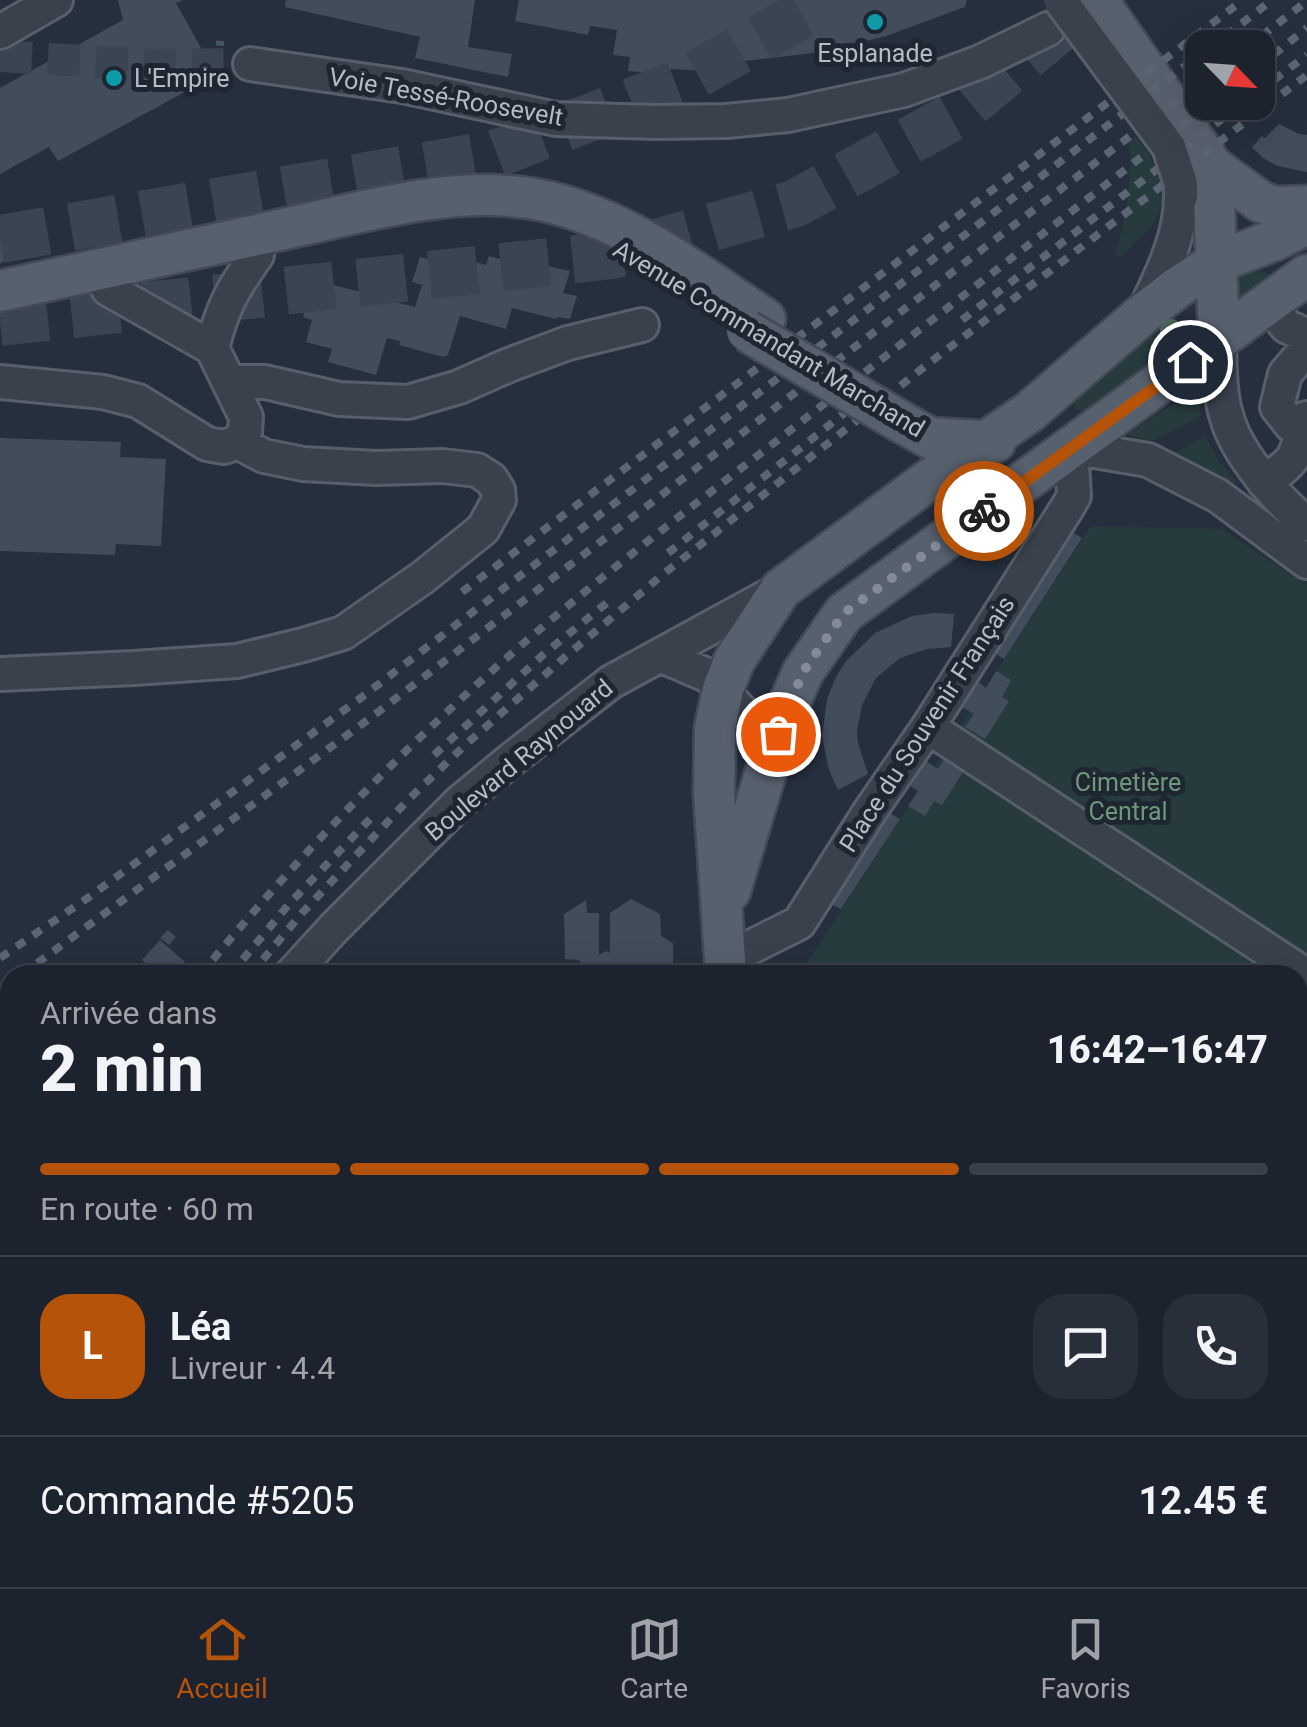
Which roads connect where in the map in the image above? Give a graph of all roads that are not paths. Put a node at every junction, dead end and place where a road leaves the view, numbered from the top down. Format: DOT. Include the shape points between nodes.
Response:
graph roads {
  1 [pos="56,0"];
  2 [pos="1097,0"];
  3 [pos="1054,14"];
  4 [pos="0,32"];
  5 [pos="241,54"];
  6 [pos="1213,168"];
  7 [pos="1307,206"];
  8 [pos="1307,224"];
  9 [pos="258,255"];
  10 [pos="1216,262"];
  11 [pos="1307,275"];
  12 [pos="108,289"];
  13 [pos="0,291"];
  14 [pos="1268,304"];
  15 [pos="0,312"];
  16 [pos="1143,314"];
  17 [pos="642,325"];
  18 [pos="756,325"];
  19 [pos="1306,337"];
  20 [pos="1220,340"];
  21 [pos="212,348"];
  22 [pos="0,382"];
  23 [pos="230,382"];
  24 [pos="1028,413"];
  25 [pos="1305,419"];
  26 [pos="918,423"];
  27 [pos="988,441"];
  28 [pos="237,442"];
  29 [pos="1071,448"];
  30 [pos="1273,476"];
  31 [pos="926,482"];
  32 [pos="1307,524"];
  33 [pos="1307,562"];
  34 [pos="780,588"];
  35 [pos="660,655"];
  36 [pos="0,674"];
  37 [pos="722,689"];
  38 [pos="928,727"];
  39 [pos="778,734"];
  40 [pos="722,919"];
  41 [pos="300,965"];
  42 [pos="726,965"];
  43 [pos="731,965"];
  44 [pos="1290,965"];
  1 -- 4 [label="street"];
  2 -- 6 [label="main road"];
  3 -- 5 [label="street, Voie Tessé-Roosevelt" via="980,62 904,90 726,121 556,118"];
  3 -- 16 [label="street, bridge" via="1170,147 1181,184 1173,246"];
  6 -- 7 [label="main road" via="1261,202"];
  6 -- 10 [label="main road"];
  8 -- 10 [label="main road"];
  9 -- 12 [label="main road, Avenue Commandant Marchand"];
  9 -- 18 [label="main road, Avenue Commandant Marchand" via="442,217 532,219 619,246"];
  9 -- 21 [label="street" via="232,292"];
  10 -- 16 [label="main road"];
  10 -- 20 [label="main road"];
  11 -- 14 [label="main road"];
  12 -- 15 [label="main road, Avenue Commandant Marchand"];
  12 -- 21 [label="street"];
  13 -- 18 [label="main road, Avenue Commandant Marchand" via="410,202 484,195 543,201 600,218 638,237"];
  14 -- 19 [label="street"];
  14 -- 20 [label="main road"];
  16 -- 24 [label="main road"];
  17 -- 23 [label="street" via="568,343 408,402"];
  18 -- 26 [label="main road, Avenue Commandant Marchand, bridge"];
  19 -- 25 [label="street" via="1276,407 1291,426"];
  20 -- 29 [label="main road"];
  20 -- 30 [label="street" via="1232,432"];
  21 -- 23 [label="street"];
  22 -- 28 [label="street" via="103,392 138,401 208,444"];
  23 -- 28 [label="street" via="246,417"];
  24 -- 26 [label="main road"];
  24 -- 27 [label="main road"];
  25 -- 30 [label="street" via="1299,452"];
  26 -- 27 [label="main road, Avenue Commandant Marchand"];
  26 -- 31 [label="main road"];
  27 -- 29 [label="main road, Avenue Commandant Marchand"];
  27 -- 31 [label="main road"];
  28 -- 36 [label="street" via="303,464 476,470 491,480 499,500 483,529 343,632 237,661"];
  29 -- 33 [label="street" via="1148,460 1218,496"];
  29 -- 38 [label="street, Place du Souvenir Français" via="1074,496 1068,508"];
  29 -- 39 [label="main road" via="844,613 803,672"];
  30 -- 32 [label="street"];
  31 -- 34 [label="main road"];
  34 -- 35 [label="street, Boulevard Raynouard"];
  34 -- 37 [label="main road"];
  35 -- 37 [label="street" via="709,676"];
  35 -- 41 [label="street, Boulevard Raynouard" via="610,682 460,802"];
  37 -- 39 [label="street" via="754,736"];
  37 -- 40 [label="main road" via="714,792"];
  38 -- 43 [label="street, Place du Souvenir Français" via="799,922"];
  38 -- 44 [label="street"];
  39 -- 40 [label="main road"];
  40 -- 42 [label="main road"];
}
